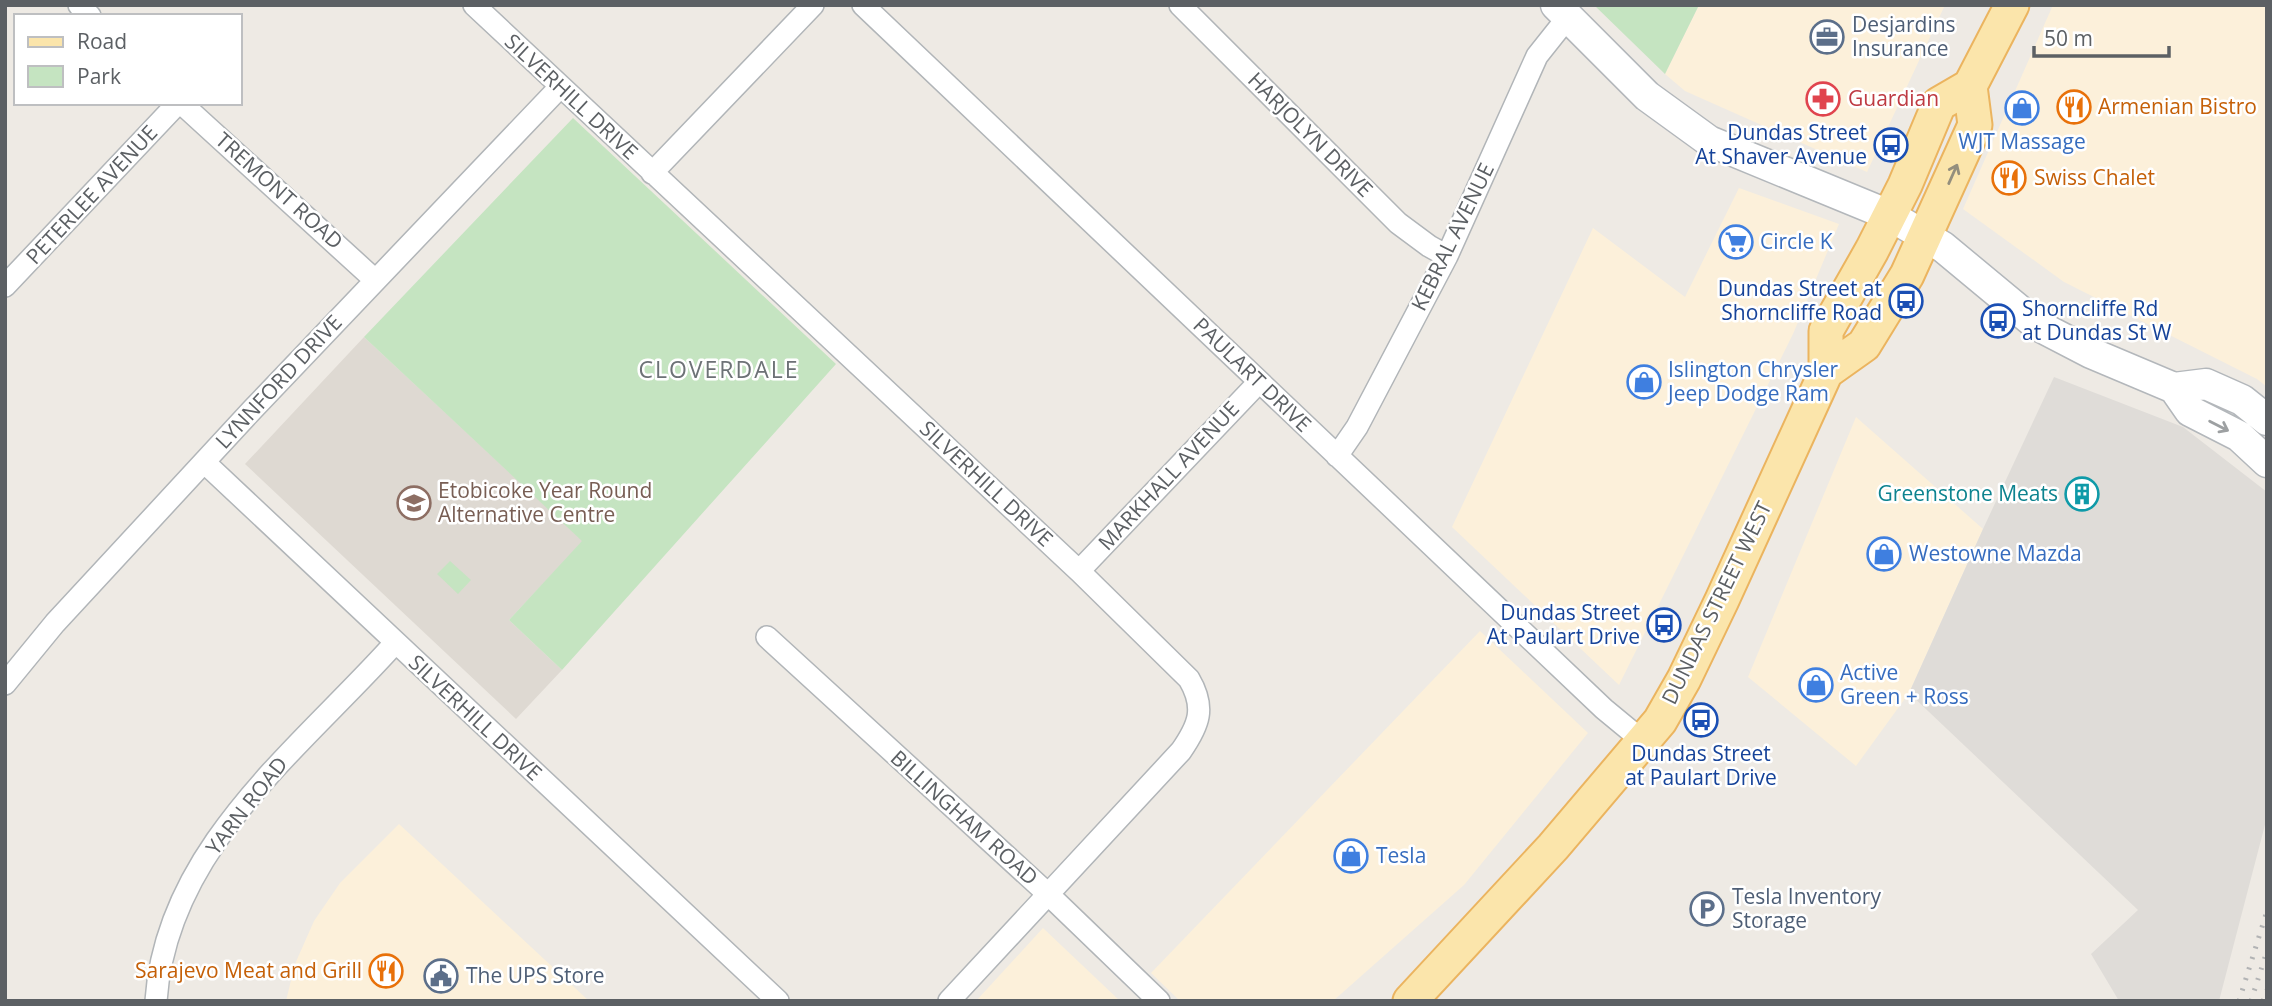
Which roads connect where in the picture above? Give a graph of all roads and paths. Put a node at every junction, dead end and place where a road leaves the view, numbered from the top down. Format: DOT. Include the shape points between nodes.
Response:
graph roads {
  1 [pos="474,5"];
  2 [pos="814,5"];
  3 [pos="863,5"];
  4 [pos="1180,5"];
  5 [pos="2012,5"];
  6 [pos="1562,11"];
  7 [pos="1970,86"];
  8 [pos="560,87"];
  9 [pos="178,105"];
  10 [pos="182,105"];
  11 [pos="652,173"];
  12 [pos="1889,215"];
  13 [pos="1926,236"];
  14 [pos="1447,256"];
  15 [pos="375,280"];
  16 [pos="5,286"];
  17 [pos="1826,372"];
  18 [pos="1259,382"];
  19 [pos="2174,388"];
  20 [pos="2267,420"];
  21 [pos="1337,456"];
  22 [pos="204,462"];
  23 [pos="2267,462"];
  24 [pos="1079,571"];
  25 [pos="767,637"];
  26 [pos="395,643"];
  27 [pos="5,684"];
  28 [pos="1644,742"];
  29 [pos="1049,895"];
  30 [pos="156,1001"];
  31 [pos="778,1001"];
  32 [pos="949,1001"];
  33 [pos="1159,1001"];
  34 [pos="1410,1001"];
  1 -- 8 [label="street, SILVERHILL DRIVE"];
  2 -- 11 [label="street"];
  3 -- 18 [label="street, PAULART DRIVE"];
  4 -- 14 [label="street, HARJOLYN DRIVE" via="1398,223"];
  5 -- 7 [label="main road"];
  6 -- 12 [label="street" via="1647,96 1709,141"];
  6 -- 14 [label="street, KEBRAL AVENUE" via="1537,56"];
  7 -- 12 [label="main road, DUNDAS STREET WEST" via="1939,104"];
  13 -- 7 [label="main road, DUNDAS STREET WEST, one-way" via="1975,125"];
  8 -- 11 [label="street, SILVERHILL DRIVE"];
  8 -- 15 [label="street, LYNNFORD DRIVE"];
  9 -- 16 [label="street, PETERLEE AVENUE"];
  10 -- 15 [label="street, TREMONT ROAD"];
  11 -- 24 [label="street, SILVERHILL DRIVE"];
  12 -- 13 [label="street"];
  12 -- 17 [label="main road, DUNDAS STREET WEST" via="1826,331"];
  13 -- 17 [label="main road, DUNDAS STREET WEST" via="1864,345"];
  13 -- 19 [label="street" via="2036,326"];
  14 -- 21 [label="street, KEBRAL AVENUE" via="1357,427"];
  15 -- 22 [label="street, LYNNFORD DRIVE"];
  17 -- 28 [label="main road, DUNDAS STREET WEST" via="1684,679"];
  18 -- 21 [label="street, PAULART DRIVE"];
  18 -- 24 [label="street, MARKHALL AVENUE"];
  19 -- 20 [label="street" via="2206,384 2242,400"];
  19 -- 23 [label="street, one-way" via="2190,411 2239,436"];
  21 -- 28 [label="street, PAULART DRIVE"];
  22 -- 26 [label="street, SILVERHILL DRIVE"];
  22 -- 27 [label="street, LYNNFORD DRIVE"];
  24 -- 29 [label="street, SILVERHILL DRIVE" via="1189,679 1199,716 1181,751"];
  25 -- 29 [label="street, BILLINGHAM ROAD"];
  26 -- 30 [label="street, YARN ROAD" via="301,739 214,845 188,886 173,922 160,961"];
  26 -- 31 [label="street, SILVERHILL DRIVE"];
  28 -- 34 [label="main road, DUNDAS STREET WEST"];
  29 -- 32 [label="street, SILVERHILL DRIVE"];
  29 -- 33 [label="street, BILLINGHAM ROAD"];
}
